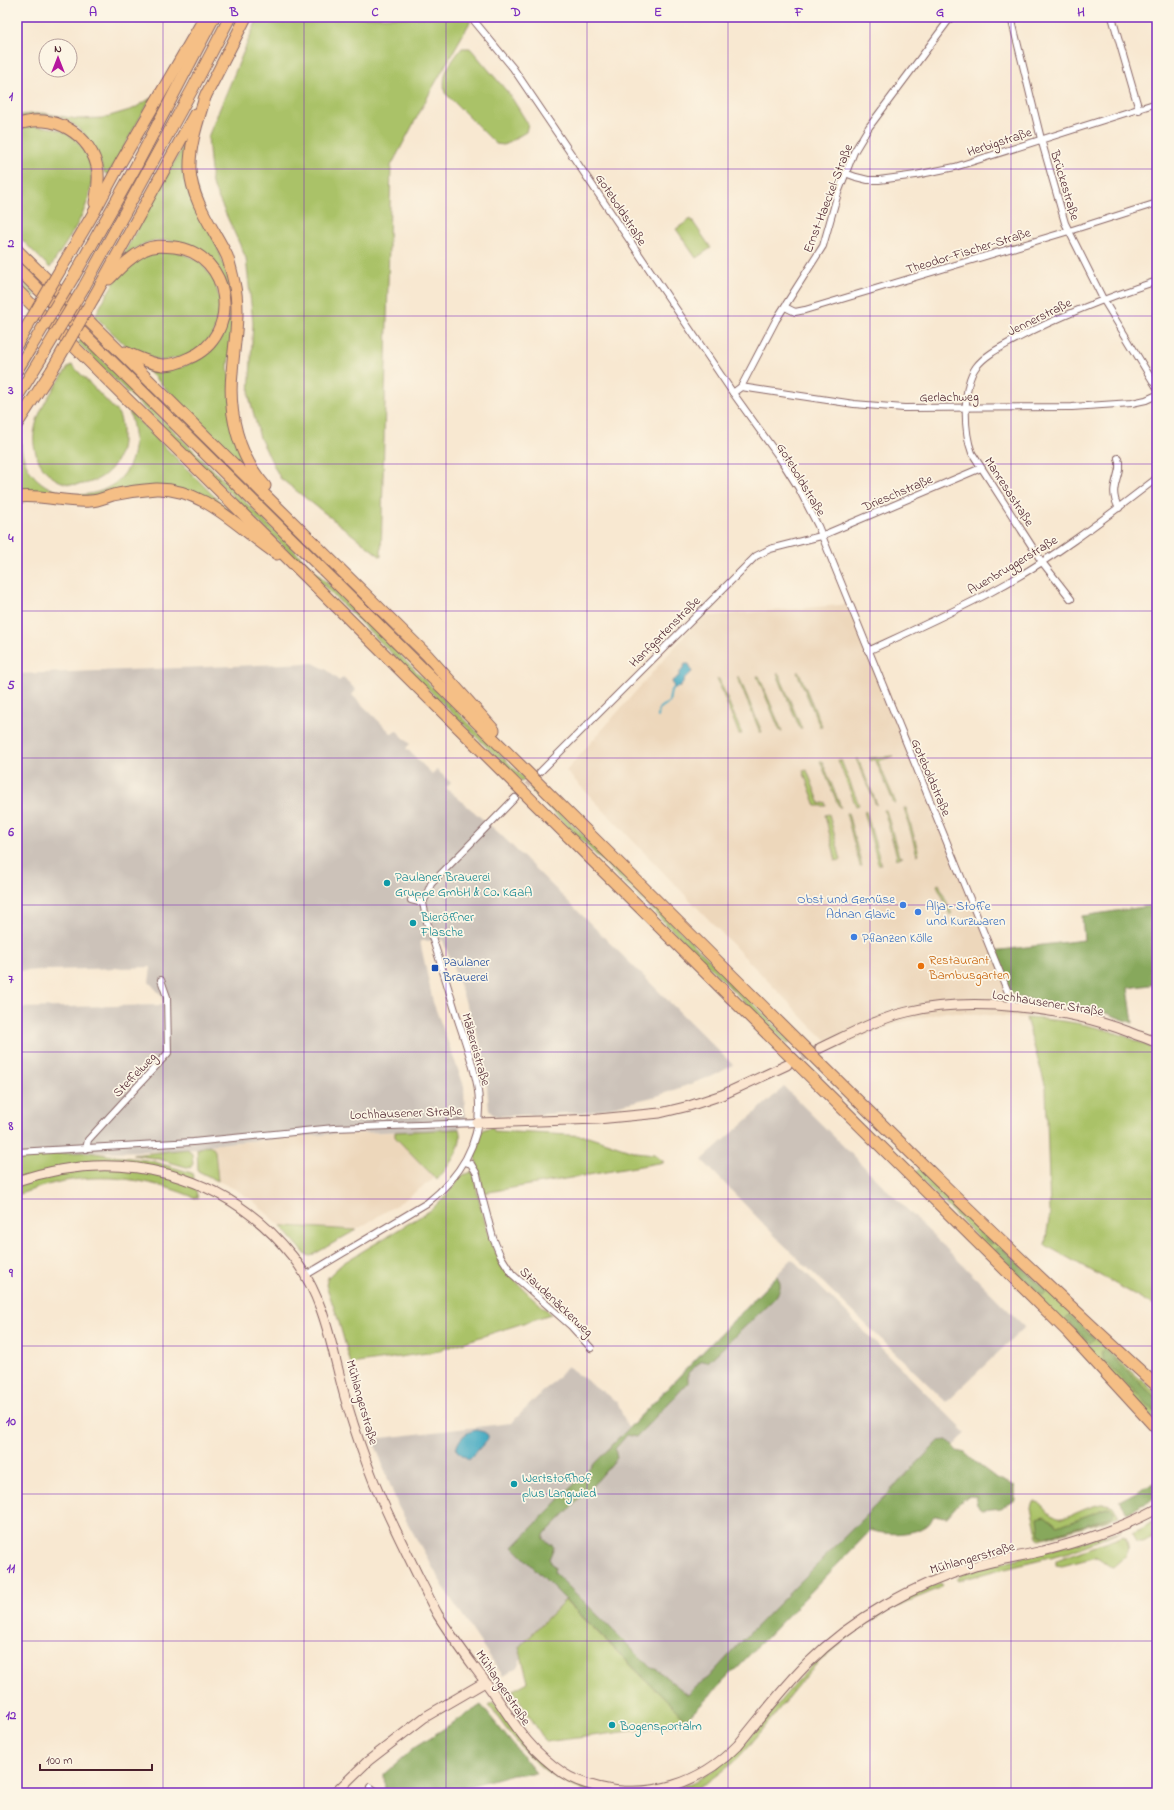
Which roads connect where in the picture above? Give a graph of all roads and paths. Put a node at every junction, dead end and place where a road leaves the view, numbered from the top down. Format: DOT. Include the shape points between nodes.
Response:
graph roads {
  1 [pos="205,17"];
  2 [pos="214,17"];
  3 [pos="230,17"];
  4 [pos="246,17"];
  5 [pos="471,17"];
  6 [pos="951,17"];
  7 [pos="1011,17"];
  8 [pos="1112,17"];
  9 [pos="206,94"];
  10 [pos="1157,103"];
  11 [pos="1139,110"];
  12 [pos="17,125"];
  13 [pos="1041,139"];
  14 [pos="845,173"];
  15 [pos="1157,203"];
  16 [pos="94,214"];
  17 [pos="1069,231"];
  18 [pos="17,250"];
  19 [pos="17,268"];
  20 [pos="1157,281"];
  21 [pos="101,286"];
  22 [pos="19,292"];
  23 [pos="1103,299"];
  24 [pos="785,307"];
  25 [pos="20,340"];
  26 [pos="118,349"];
  27 [pos="17,370"];
  28 [pos="741,387"];
  29 [pos="1157,388"];
  30 [pos="733,393"];
  31 [pos="1157,395"];
  32 [pos="17,397"];
  33 [pos="967,406"];
  34 [pos="17,424"];
  35 [pos="1118,458"];
  36 [pos="981,468"];
  37 [pos="1157,478"];
  38 [pos="17,497"];
  39 [pos="277,506"];
  40 [pos="1119,508"];
  41 [pos="821,536"];
  42 [pos="1042,562"];
  43 [pos="298,568"];
  44 [pos="1071,598"];
  45 [pos="868,652"];
  46 [pos="502,747"];
  47 [pos="540,772"];
  48 [pos="515,798"];
  49 [pos="411,900"];
  50 [pos="423,903"];
  51 [pos="161,980"];
  52 [pos="1014,1007"];
  53 [pos="1157,1043"];
  54 [pos="820,1048"];
  55 [pos="787,1065"];
  56 [pos="478,1123"];
  57 [pos="86,1149"];
  58 [pos="17,1152"];
  59 [pos="465,1162"];
  60 [pos="17,1181"];
  61 [pos="306,1275"];
  62 [pos="591,1348"];
  63 [pos="1157,1386"];
  64 [pos="1157,1429"];
  65 [pos="1157,1509"];
  66 [pos="485,1682"];
  67 [pos="370,1787"];
  68 [pos="335,1793"];
  69 [pos="378,1793"];
  1 -- 16 [label="highway"];
  2 -- 27 [label="highway, bridge" via="135,168"];
  3 -- 32 [label="highway, bridge" via="84,286"];
  4 -- 9 [label="highway"];
  5 -- 30 [label="street, Goteboldstraße" via="513,68"];
  6 -- 14 [label="street, Ernst-Haeckel-Straße" via="869,127"];
  7 -- 13 [label="street, Brückestraße"];
  8 -- 11 [label="street"];
  9 -- 21 [label="highway"];
  9 -- 39 [label="highway" via="191,148 190,171 199,204 228,258 235,284 238,310 232,406 238,436 248,461 260,480 275,496"];
  10 -- 11 [label="street, Herbigstraße"];
  11 -- 13 [label="street, Herbigstraße"];
  12 -- 16 [label="highway" via="39,120 55,122 66,126 92,152 98,172"];
  13 -- 14 [label="street, Herbigstraße" via="955,167 916,175 868,180"];
  13 -- 17 [label="street, Brückestraße"];
  14 -- 24 [label="street, Ernst-Haeckel-Straße" via="823,246"];
  15 -- 17 [label="street, Theodor-Fischer-Straße"];
  16 -- 25 [label="highway, bridge"];
  17 -- 23 [label="street, Brückestraße"];
  17 -- 24 [label="street, Theodor-Fischer-Straße" via="805,310 795,312"];
  18 -- 26 [label="highway"];
  19 -- 46 [label="highway"];
  20 -- 23 [label="street, Jennerstraße"];
  21 -- 26 [label="highway" via="145,249 163,246 181,248 199,255 213,269 222,285 225,304 223,322 214,340 198,354 178,363 163,365"];
  21 -- 34 [label="highway, bridge"];
  22 -- 43 [label="highway"];
  23 -- 29 [label="street, Brückestraße"];
  23 -- 33 [label="street, Jennerstraße" via="1057,318 984,358 970,376"];
  24 -- 28 [label="street, Ernst-Haeckel-Straße"];
  26 -- 39 [label="highway"];
  28 -- 30 [label="street, Ernst-Haeckel-Straße"];
  28 -- 33 [label="street, Gerlachweg" via="881,407"];
  30 -- 41 [label="street, Goteboldstraße" via="798,487"];
  31 -- 33 [label="street, Gerlachweg" via="1132,404 1080,407"];
  33 -- 36 [label="street, Manresastraße" via="968,441"];
  35 -- 40 [label="street" via="1113,491 1114,501"];
  36 -- 41 [label="street, Drieschstraße"];
  36 -- 42 [label="street, Manresastraße"];
  37 -- 40 [label="street, Auenbruggerstraße"];
  38 -- 43 [label="highway" via="41,496 73,502 92,501 135,491 174,490 196,496 215,507 259,542"];
  39 -- 46 [label="highway" via="428,655 497,734"];
  40 -- 42 [label="street, Auenbruggerstraße"];
  41 -- 45 [label="street, Goteboldstraße"];
  41 -- 47 [label="street, Hanfgartenstraße" via="770,549 756,556"];
  42 -- 44 [label="street, Manresastraße"];
  42 -- 45 [label="street, Auenbruggerstraße" via="992,591"];
  43 -- 64 [label="highway" via="1069,1333"];
  45 -- 52 [label="street, Goteboldstraße"];
  46 -- 63 [label="highway" via="985,1224"];
  48 -- 50 [label="street" via="437,876 425,894"];
  49 -- 50 [label="street"];
  50 -- 56 [label="street, Mälzereistraße" via="477,1082"];
  51 -- 57 [label="street, Steffelweg" via="167,997 168,1053 88,1140"];
  52 -- 53 [label="main road, Lochhausener Straße" via="1105,1023"];
  52 -- 54 [label="main road, Lochhausener Straße" via="953,1004 923,1008 887,1018"];
  55 -- 56 [label="main road, Lochhausener Straße" via="722,1095 660,1113 598,1119"];
  56 -- 57 [label="street, Lochhausener Straße" via="334,1128 193,1142"];
  56 -- 59 [label="street, Mälzereistraße"];
  57 -- 58 [label="street, Lochhausener Straße"];
  59 -- 61 [label="street, Mälzereistraße" via="444,1190 428,1204"];
  59 -- 62 [label="street, Staudenäckerweg" via="471,1164 477,1174 491,1232 505,1265"];
  60 -- 61 [label="main road, Mühlangerstraße" via="74,1166 97,1165 149,1169 180,1177 221,1196 260,1221"];
  61 -- 66 [label="main road, Mühlangerstraße" via="316,1292 325,1317 347,1405 383,1503 438,1615"];
  65 -- 66 [label="main road, Mühlangerstraße" via="1074,1543 946,1575 884,1606 843,1634 807,1664 726,1757 699,1776 671,1786 650,1791 613,1790 565,1775 524,1739"];
  66 -- 68 [label="main road" via="424,1717 368,1761"];
  67 -- 69 [label="street"];
}
